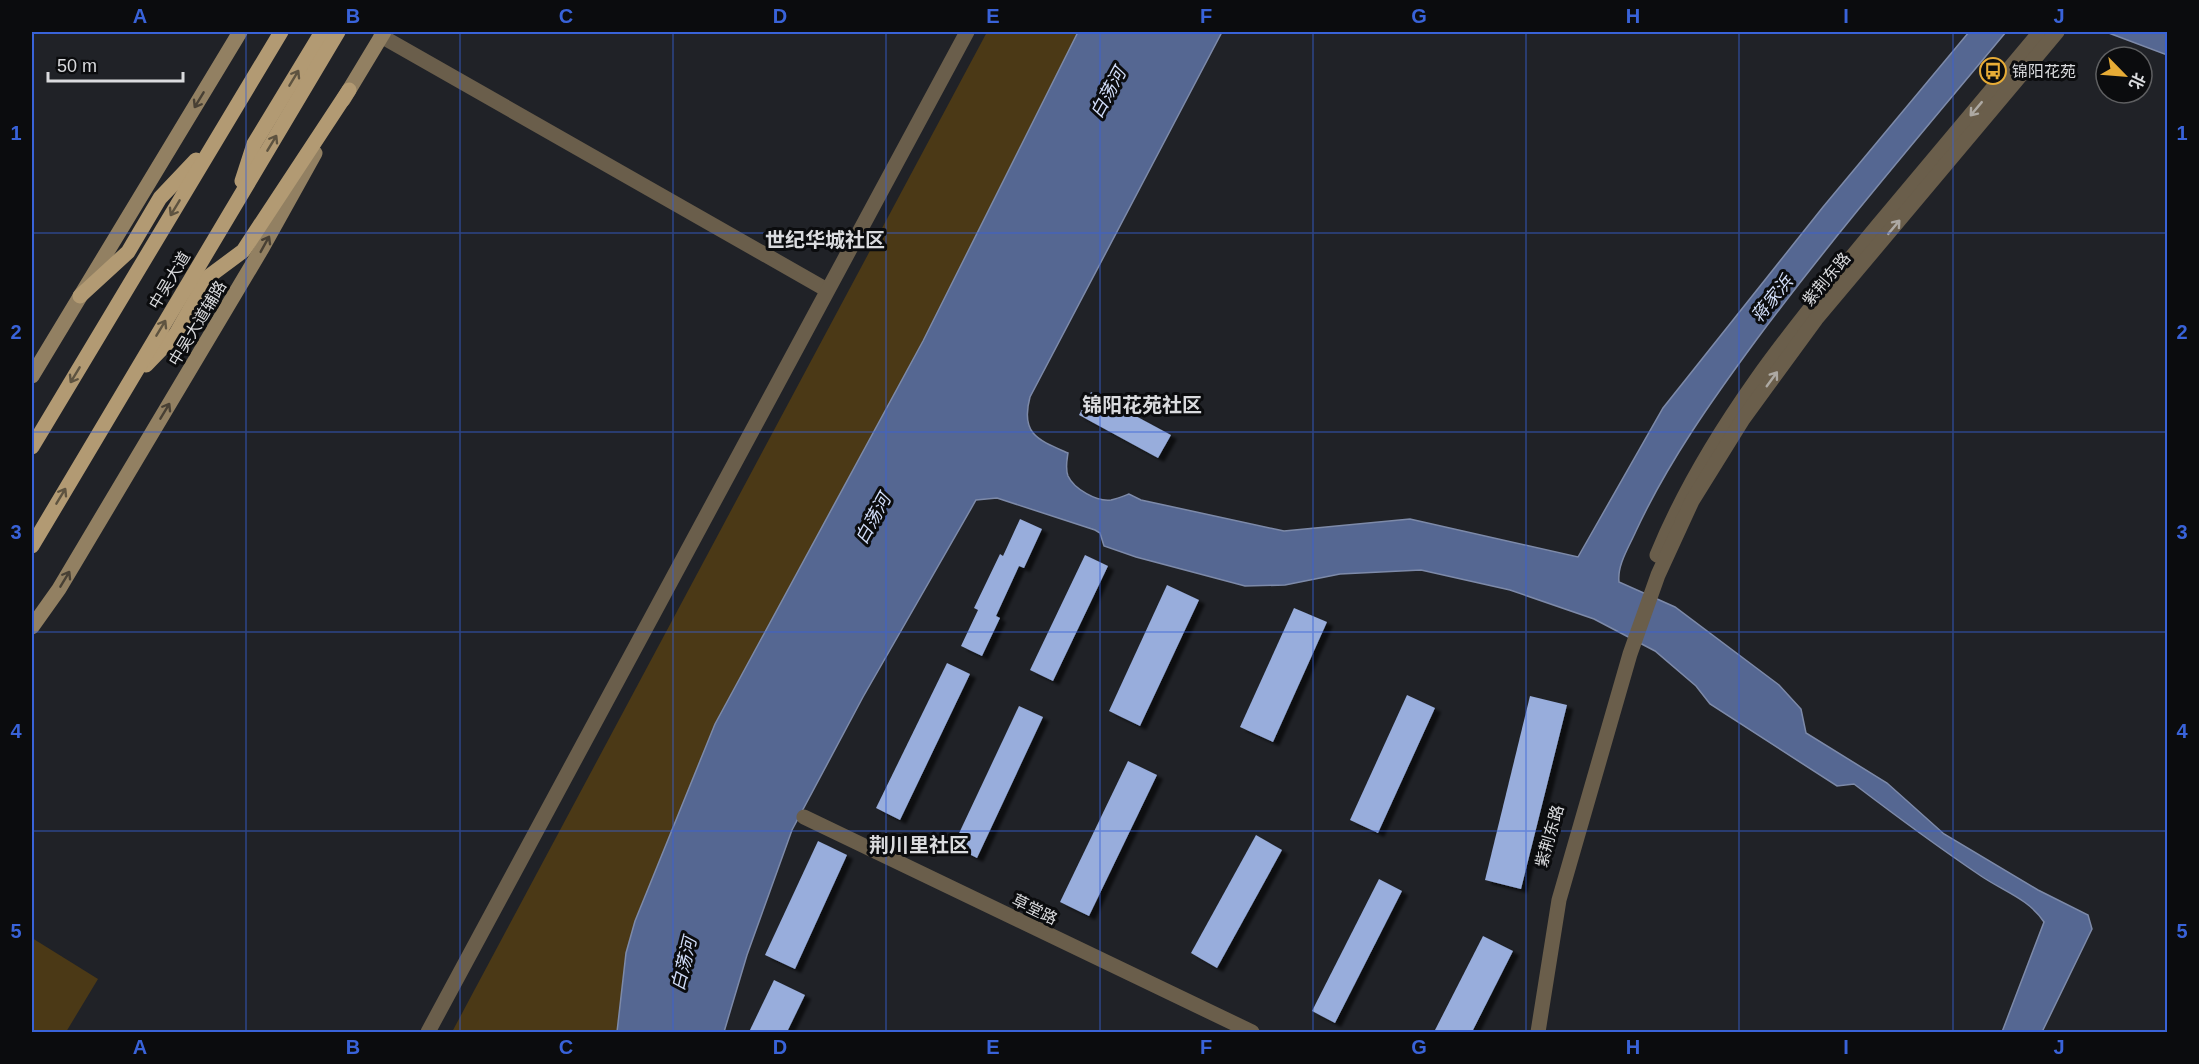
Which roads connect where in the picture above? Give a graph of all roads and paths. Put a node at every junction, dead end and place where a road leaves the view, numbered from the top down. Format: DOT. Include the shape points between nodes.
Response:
graph roads {
  1 [pos="240,32"];
  2 [pos="281,32"];
  3 [pos="322,32"];
  4 [pos="338,32"];
  5 [pos="967,32"];
  6 [pos="2040,32"];
  7 [pos="2057,32"];
  8 [pos="383,34"];
  9 [pos="349,90"];
  10 [pos="215,140"];
  11 [pos="234,207"];
  12 [pos="828,290"];
  13 [pos="80,297"];
  14 [pos="32,376"];
  15 [pos="127,385"];
  16 [pos="32,447"];
  17 [pos="32,546"];
  18 [pos="1654,574"];
  19 [pos="32,627"];
  20 [pos="1625,653"];
  21 [pos="804,817"];
  22 [pos="428,1032"];
  23 [pos="1251,1032"];
  24 [pos="1528,1032"];
  25 [pos="1538,1032"];
  1 -- 13 [label="main road, one-way"];
  2 -- 10 [label="main road, 中吴大道"];
  11 -- 3 [label="main road, one-way" via="254,144"];
  11 -- 4 [label="main road, 中吴大道, one-way"];
  5 -- 12 [label="street"];
  6 -- 18 [label="street, 紫荆东路, one-way" via="1816,299 1754,383 1697,470 1671,522"];
  18 -- 7 [label="street, 紫荆东路, one-way" via="1692,501 1749,410 1816,319"];
  8 -- 9 [label="main road, 中吴大道辅路"];
  8 -- 12 [label="street"];
  9 -- 15 [label="main road" via="243,251 208,277 176,334"];
  19 -- 9 [label="main road, 中吴大道辅路, one-way" via="59,589 261,250"];
  10 -- 13 [label="main road" via="160,198 128,252"];
  10 -- 16 [label="main road, 中吴大道, one-way"];
  15 -- 11 [label="main road, 中吴大道, one-way"];
  12 -- 22 [label="street"];
  13 -- 14 [label="main road"];
  17 -- 15 [label="main road, 中吴大道, one-way"];
  18 -- 20 [label="street"];
  20 -- 24 [label="street, 紫荆东路" via="1557,872"];
  20 -- 25 [label="street, 紫荆东路" via="1559,900"];
  21 -- 23 [label="street, 草堂路"];
}
